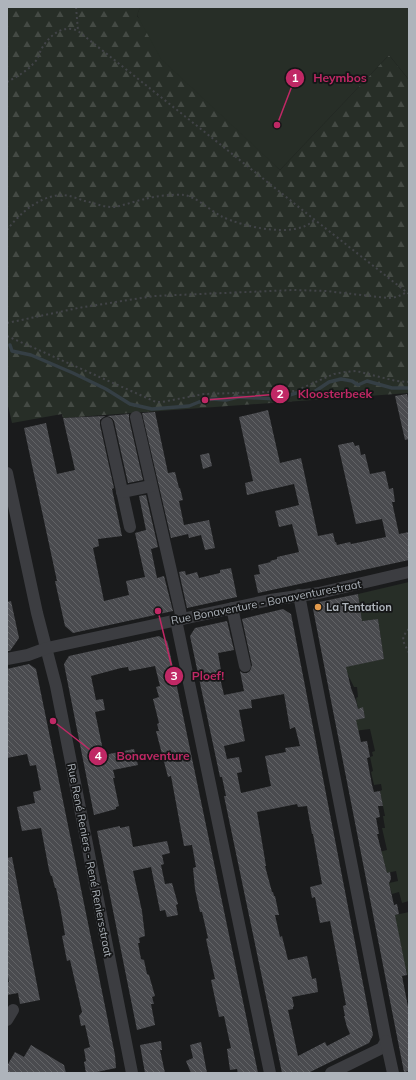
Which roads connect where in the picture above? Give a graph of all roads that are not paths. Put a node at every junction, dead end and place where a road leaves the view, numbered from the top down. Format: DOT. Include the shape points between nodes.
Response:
graph roads {
  1 [pos="136,417"];
  2 [pos="107,423"];
  3 [pos="7,472"];
  4 [pos="151,486"];
  5 [pos="122,492"];
  6 [pos="130,527"];
  7 [pos="409,572"];
  8 [pos="299,595"];
  9 [pos="232,608"];
  10 [pos="179,620"];
  11 [pos="47,648"];
  12 [pos="7,659"];
  13 [pos="246,666"];
  14 [pos="386,1042"];
  15 [pos="132,1073"];
  16 [pos="270,1073"];
  17 [pos="331,1073"];
  18 [pos="393,1073"];
  1 -- 4 [label="street"];
  2 -- 5 [label="street"];
  3 -- 11 [label="street, Rue René Reniers - René Reniersstraat"];
  4 -- 5 [label="street"];
  4 -- 10 [label="street"];
  5 -- 6 [label="street"];
  7 -- 8 [label="street, Rue Bonaventure - Bonaventurestraat" via="319,593"];
  8 -- 9 [label="street, Rue Bonaventure - Bonaventurestraat"];
  8 -- 14 [label="street"];
  9 -- 10 [label="street, Rue Bonaventure - Bonaventurestraat"];
  9 -- 13 [label="street"];
  10 -- 11 [label="street, Rue Bonaventure - Bonaventurestraat"];
  10 -- 16 [label="street"];
  11 -- 12 [label="street, Rue Bonaventure - Bonaventurestraat"];
  11 -- 15 [label="street, Rue René Reniers - René Reniersstraat"];
  14 -- 17 [label="street" via="382,1048"];
  14 -- 18 [label="street"];
}
